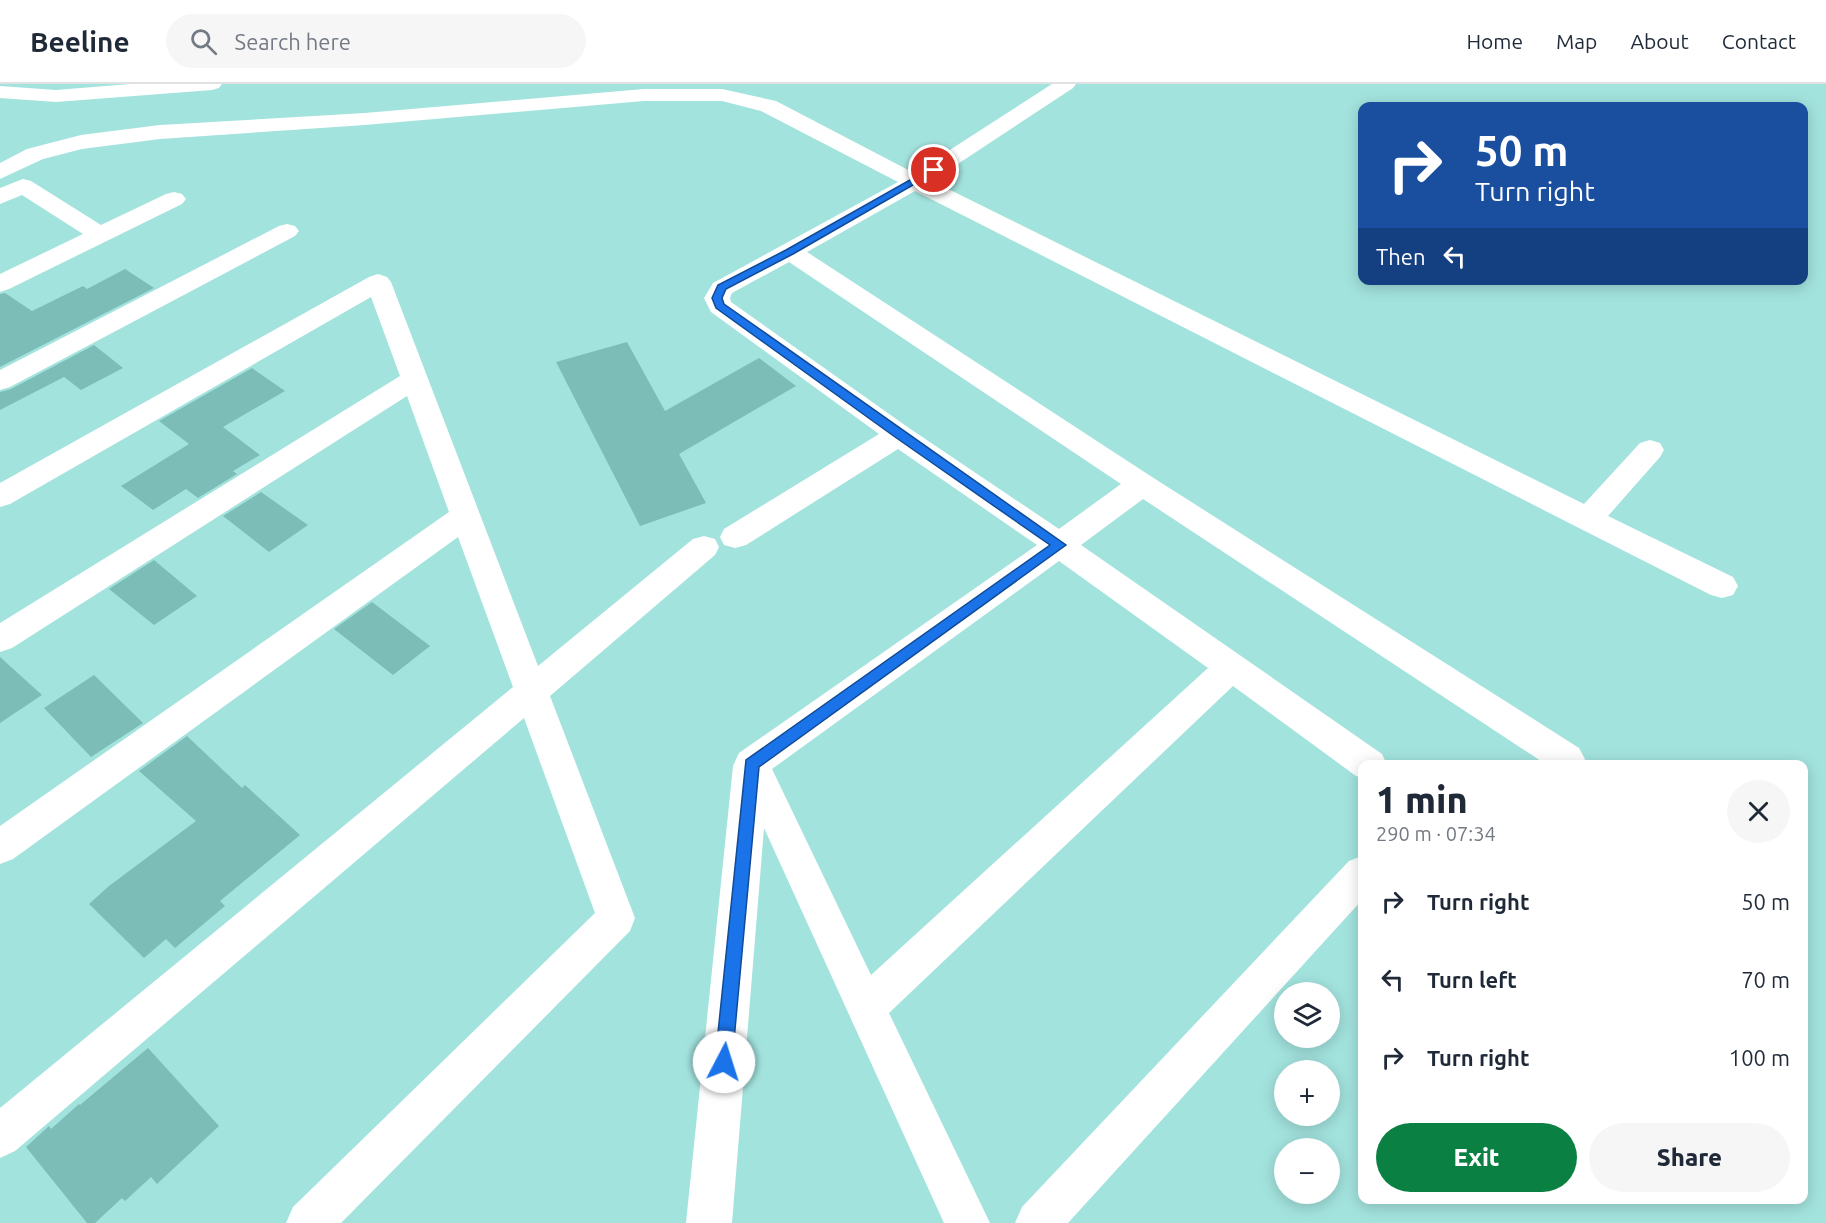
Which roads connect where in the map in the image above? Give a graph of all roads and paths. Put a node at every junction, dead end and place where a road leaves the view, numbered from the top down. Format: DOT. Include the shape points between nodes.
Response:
graph roads {
  1 [pos="212,84"];
  2 [pos="688,84"];
  3 [pos="1066,84"];
  4 [pos="0,92"];
  5 [pos="644,95"];
  6 [pos="34,154"];
  7 [pos="0,157"];
  8 [pos="0,172"];
  9 [pos="915,182"];
  10 [pos="0,197"];
  11 [pos="174,199"];
  12 [pos="287,231"];
  13 [pos="100,235"];
  14 [pos="790,252"];
  15 [pos="0,284"];
  16 [pos="414,379"];
  17 [pos="0,381"];
  18 [pos="899,435"];
  19 [pos="1650,450"];
  20 [pos="1142,484"];
  21 [pos="0,496"];
  22 [pos="465,516"];
  23 [pos="1589,519"];
  24 [pos="1059,545"];
  25 [pos="1722,586"];
  26 [pos="0,639"];
  27 [pos="1230,668"];
  28 [pos="531,691"];
  29 [pos="1567,759"];
  30 [pos="1362,760"];
  31 [pos="752,764"];
  32 [pos="0,847"];
  33 [pos="1358,877"];
  34 [pos="866,1007"];
  35 [pos="0,1136"];
  36 [pos="309,1223"];
  37 [pos="709,1223"];
  38 [pos="967,1223"];
  39 [pos="1038,1223"];
  1 -- 4 [label="street" via="56,96"];
  2 -- 5 [label="street"];
  3 -- 9 [label="street"];
  5 -- 6 [label="street" via="160,132 81,142"];
  5 -- 9 [label="street" via="722,95 757,103"];
  6 -- 7 [label="street"];
  6 -- 8 [label="street"];
  9 -- 14 [label="street"];
  9 -- 23 [label="street"];
  10 -- 13 [label="street" via="23,186"];
  11 -- 13 [label="street"];
  12 -- 17 [label="street"];
  13 -- 15 [label="street"];
  14 -- 18 [label="street" via="722,288 717,298 720,306"];
  14 -- 20 [label="street"];
  16 -- 21 [label="street" via="378,282"];
  16 -- 22 [label="street"];
  16 -- 26 [label="street"];
  18 -- 24 [label="street"];
  18 -- 28 [label="street" via="720,542"];
  19 -- 23 [label="street"];
  20 -- 24 [label="street"];
  20 -- 29 [label="street"];
  22 -- 28 [label="street"];
  22 -- 32 [label="street"];
  23 -- 25 [label="street"];
  24 -- 27 [label="street"];
  24 -- 31 [label="street"];
  27 -- 30 [label="street"];
  27 -- 34 [label="street"];
  28 -- 35 [label="street"];
  28 -- 36 [label="street" via="616,918"];
  31 -- 34 [label="street"];
  31 -- 37 [label="street"];
  33 -- 39 [label="street"];
  34 -- 38 [label="street"];
}
